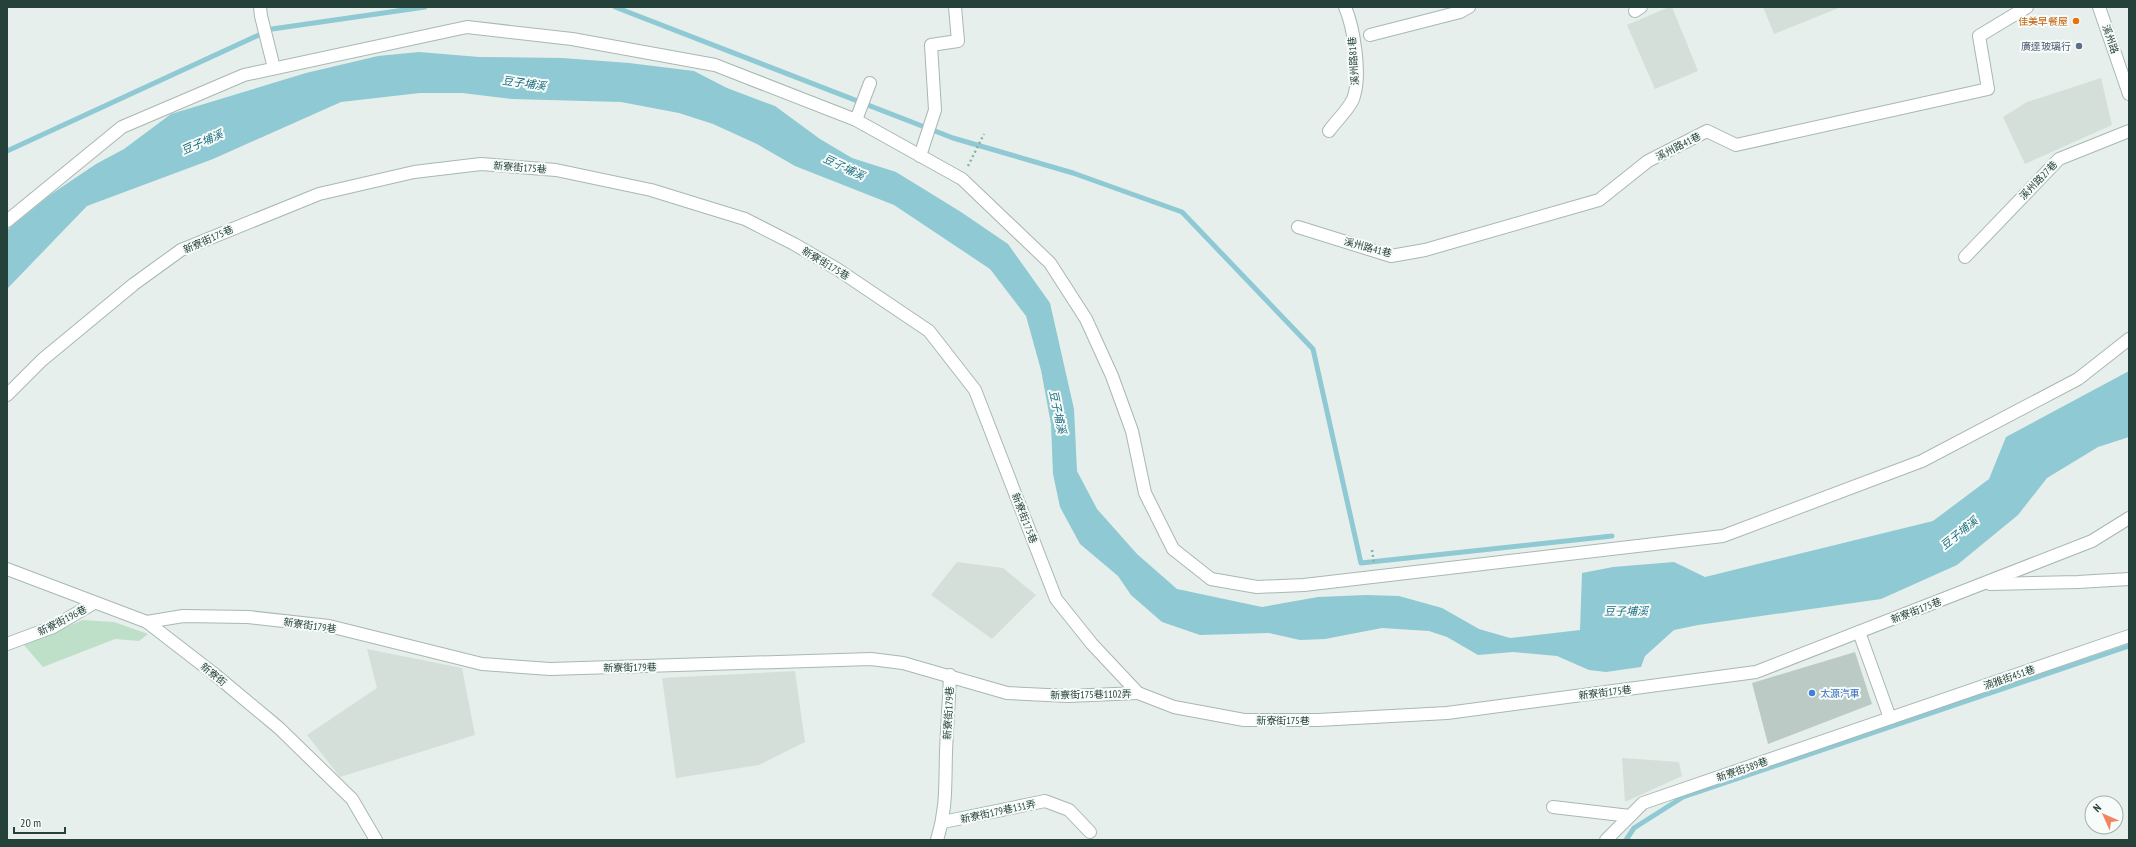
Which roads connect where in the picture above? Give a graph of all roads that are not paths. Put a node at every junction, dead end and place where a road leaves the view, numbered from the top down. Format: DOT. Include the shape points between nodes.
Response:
graph roads {
  1 [pos="260,7"];
  2 [pos="955,7"];
  3 [pos="1345,7"];
  4 [pos="1469,7"];
  5 [pos="2027,7"];
  6 [pos="2100,7"];
  7 [pos="1370,35"];
  8 [pos="274,68"];
  9 [pos="870,83"];
  10 [pos="2129,94"];
  11 [pos="858,115"];
  12 [pos="1329,131"];
  13 [pos="2129,131"];
  14 [pos="920,156"];
  15 [pos="7,221"];
  16 [pos="1298,227"];
  17 [pos="1965,257"];
  18 [pos="2129,339"];
  19 [pos="7,396"];
  20 [pos="2129,518"];
  21 [pos="7,569"];
  22 [pos="2129,579"];
  23 [pos="1980,585"];
  24 [pos="94,603"];
  25 [pos="147,622"];
  26 [pos="1859,632"];
  27 [pos="2129,636"];
  28 [pos="7,644"];
  29 [pos="950,675"];
  30 [pos="1138,693"];
  31 [pos="1890,718"];
  32 [pos="1553,807"];
  33 [pos="1630,816"];
  34 [pos="942,822"];
  35 [pos="1090,832"];
  36 [pos="376,840"];
  37 [pos="937,840"];
  38 [pos="1606,840"];
  1 -- 8 [label="street"];
  2 -- 14 [label="street" via="958,41 931,45 935,110"];
  3 -- 12 [label="street, 溪州路81巷" via="1353,43 1356,83 1354,98"];
  4 -- 7 [label="street" via="1460,12"];
  5 -- 16 [label="street, 溪州路41巷" via="1979,36 1988,89 1736,145 1707,131 1648,161 1599,200 1425,250 1391,256"];
  6 -- 10 [label="street, 溪州路"];
  8 -- 11 [label="street" via="467,27 572,39 715,65"];
  8 -- 15 [label="street" via="244,74 122,127"];
  9 -- 11 [label="street"];
  11 -- 14 [label="street"];
  13 -- 17 [label="street, 溪州路27巷" via="2059,159"];
  14 -- 18 [label="street" via="962,179 1050,263 1086,319 1112,376 1132,431 1145,493 1173,549 1211,579 1257,587 1304,585 1723,536 1922,461 2078,379"];
  19 -- 30 [label="street, 新寮街175巷" via="42,360 134,284 181,250 319,194 414,172 481,164 556,170 651,190 752,222 837,269 929,331 975,390 1056,599 1092,644"];
  20 -- 23 [label="street, 新寮街175巷" via="2092,541"];
  21 -- 24 [label="street, 新寮街"];
  22 -- 23 [label="street"];
  23 -- 26 [label="street, 新寮街175巷"];
  24 -- 25 [label="street, 新寮街"];
  24 -- 28 [label="street, 新寮街196巷" via="53,627"];
  25 -- 29 [label="street, 新寮街179巷" via="183,616 255,618 329,626 482,664 550,669 871,659 903,663"];
  25 -- 36 [label="street, 新寮街" via="279,728 352,800"];
  26 -- 30 [label="street, 新寮街175巷" via="1756,672 1447,713 1318,720 1244,720 1174,707"];
  26 -- 31 [label="street"];
  27 -- 31 [label="street, 湳雅街451巷"];
  29 -- 30 [label="street, 新寮街175巷1102弄" via="1007,692 1068,696"];
  29 -- 34 [label="street, 新寮街179巷" via="947,789"];
  31 -- 33 [label="street, 新寮街389巷" via="1643,804"];
  32 -- 33 [label="street"];
  33 -- 38 [label="street, 新寮街389巷"];
  34 -- 35 [label="street, 新寮街179巷131弄" via="1045,801 1069,810"];
  34 -- 37 [label="street, 新寮街179巷"];
}
